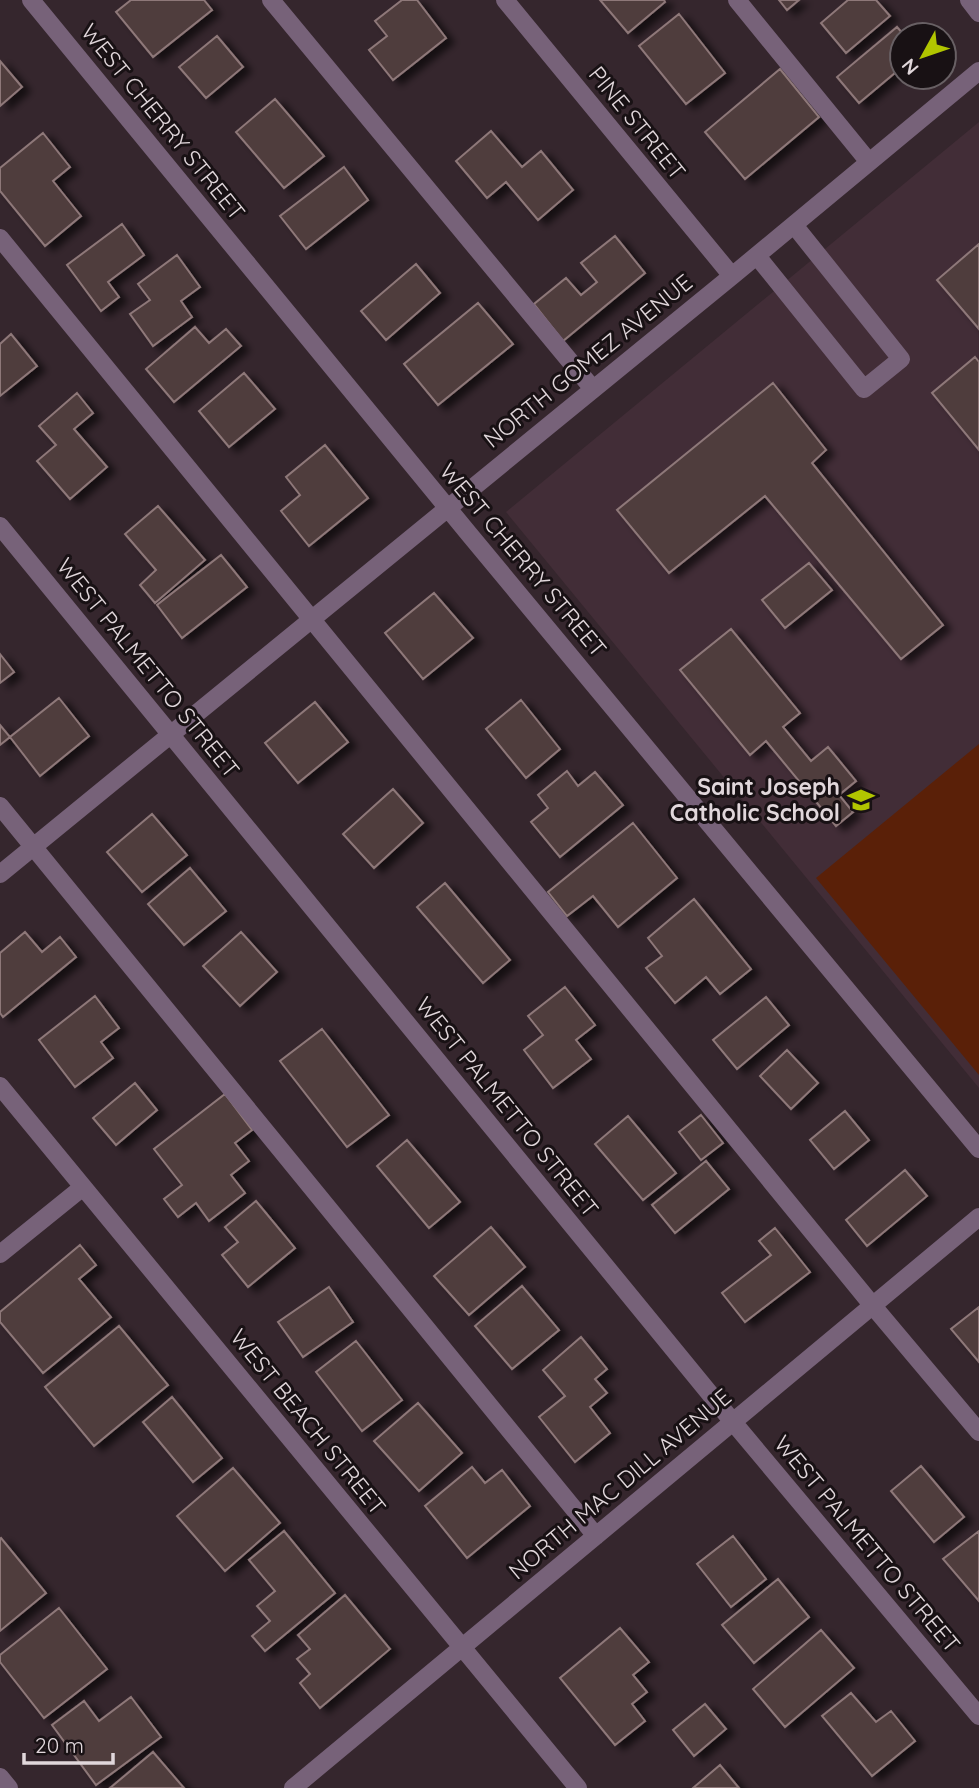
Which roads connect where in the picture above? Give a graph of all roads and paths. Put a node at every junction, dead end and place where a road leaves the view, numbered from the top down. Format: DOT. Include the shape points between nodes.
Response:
graph roads {
  1 [pos="31,0"];
  2 [pos="271,0"];
  3 [pos="505,0"];
  4 [pos="737,0"];
  5 [pos="969,0"];
  6 [pos="979,13"];
  7 [pos="979,71"];
  8 [pos="869,162"];
  9 [pos="794,225"];
  10 [pos="0,238"];
  11 [pos="757,256"];
  12 [pos="732,276"];
  13 [pos="593,389"];
  14 [pos="447,507"];
  15 [pos="0,526"];
  16 [pos="311,618"];
  17 [pos="170,733"];
  18 [pos="0,806"];
  19 [pos="33,847"];
  20 [pos="0,874"];
  21 [pos="0,1086"];
  22 [pos="979,1149"];
  23 [pos="83,1187"];
  24 [pos="979,1217"];
  25 [pos="0,1254"];
  26 [pos="873,1306"];
  27 [pos="733,1422"];
  28 [pos="979,1432"];
  29 [pos="596,1536"];
  30 [pos="462,1648"];
  31 [pos="979,1716"];
  32 [pos="0,1777"];
  33 [pos="9,1788"];
  34 [pos="293,1788"];
  35 [pos="578,1788"];
  1 -- 14 [label="street, WEST CHERRY STREET"];
  2 -- 13 [label="street"];
  3 -- 12 [label="street, PINE STREET"];
  4 -- 8 [label="street"];
  5 -- 6 [label="street"];
  7 -- 8 [label="street, NORTH GOMEZ AVENUE"];
  8 -- 9 [label="street, NORTH GOMEZ AVENUE"];
  9 -- 11 [label="street, NORTH GOMEZ AVENUE"];
  9 -- 11 [label="street" via="901,359 864,389"];
  10 -- 16 [label="street"];
  11 -- 12 [label="street, NORTH GOMEZ AVENUE"];
  12 -- 13 [label="street, NORTH GOMEZ AVENUE"];
  13 -- 14 [label="street, NORTH GOMEZ AVENUE"];
  14 -- 16 [label="street, NORTH GOMEZ AVENUE"];
  14 -- 22 [label="street, WEST CHERRY STREET"];
  15 -- 17 [label="street, WEST PALMETTO STREET"];
  16 -- 17 [label="street, NORTH GOMEZ AVENUE"];
  16 -- 26 [label="street"];
  17 -- 19 [label="street, NORTH GOMEZ AVENUE"];
  17 -- 27 [label="street, WEST PALMETTO STREET"];
  18 -- 19 [label="street"];
  19 -- 20 [label="street, NORTH GOMEZ AVENUE"];
  19 -- 29 [label="street"];
  21 -- 23 [label="street, WEST BEACH STREET"];
  23 -- 25 [label="street"];
  23 -- 30 [label="street, WEST BEACH STREET"];
  24 -- 26 [label="street, NORTH MAC DILL AVENUE"];
  26 -- 27 [label="street, NORTH MAC DILL AVENUE"];
  26 -- 28 [label="street"];
  27 -- 29 [label="street, NORTH MAC DILL AVENUE"];
  27 -- 31 [label="street, WEST PALMETTO STREET"];
  29 -- 30 [label="street, NORTH MAC DILL AVENUE"];
  30 -- 34 [label="street, NORTH MAC DILL AVENUE"];
  30 -- 35 [label="street, WEST BEACH STREET"];
  32 -- 33 [label="street"];
}
